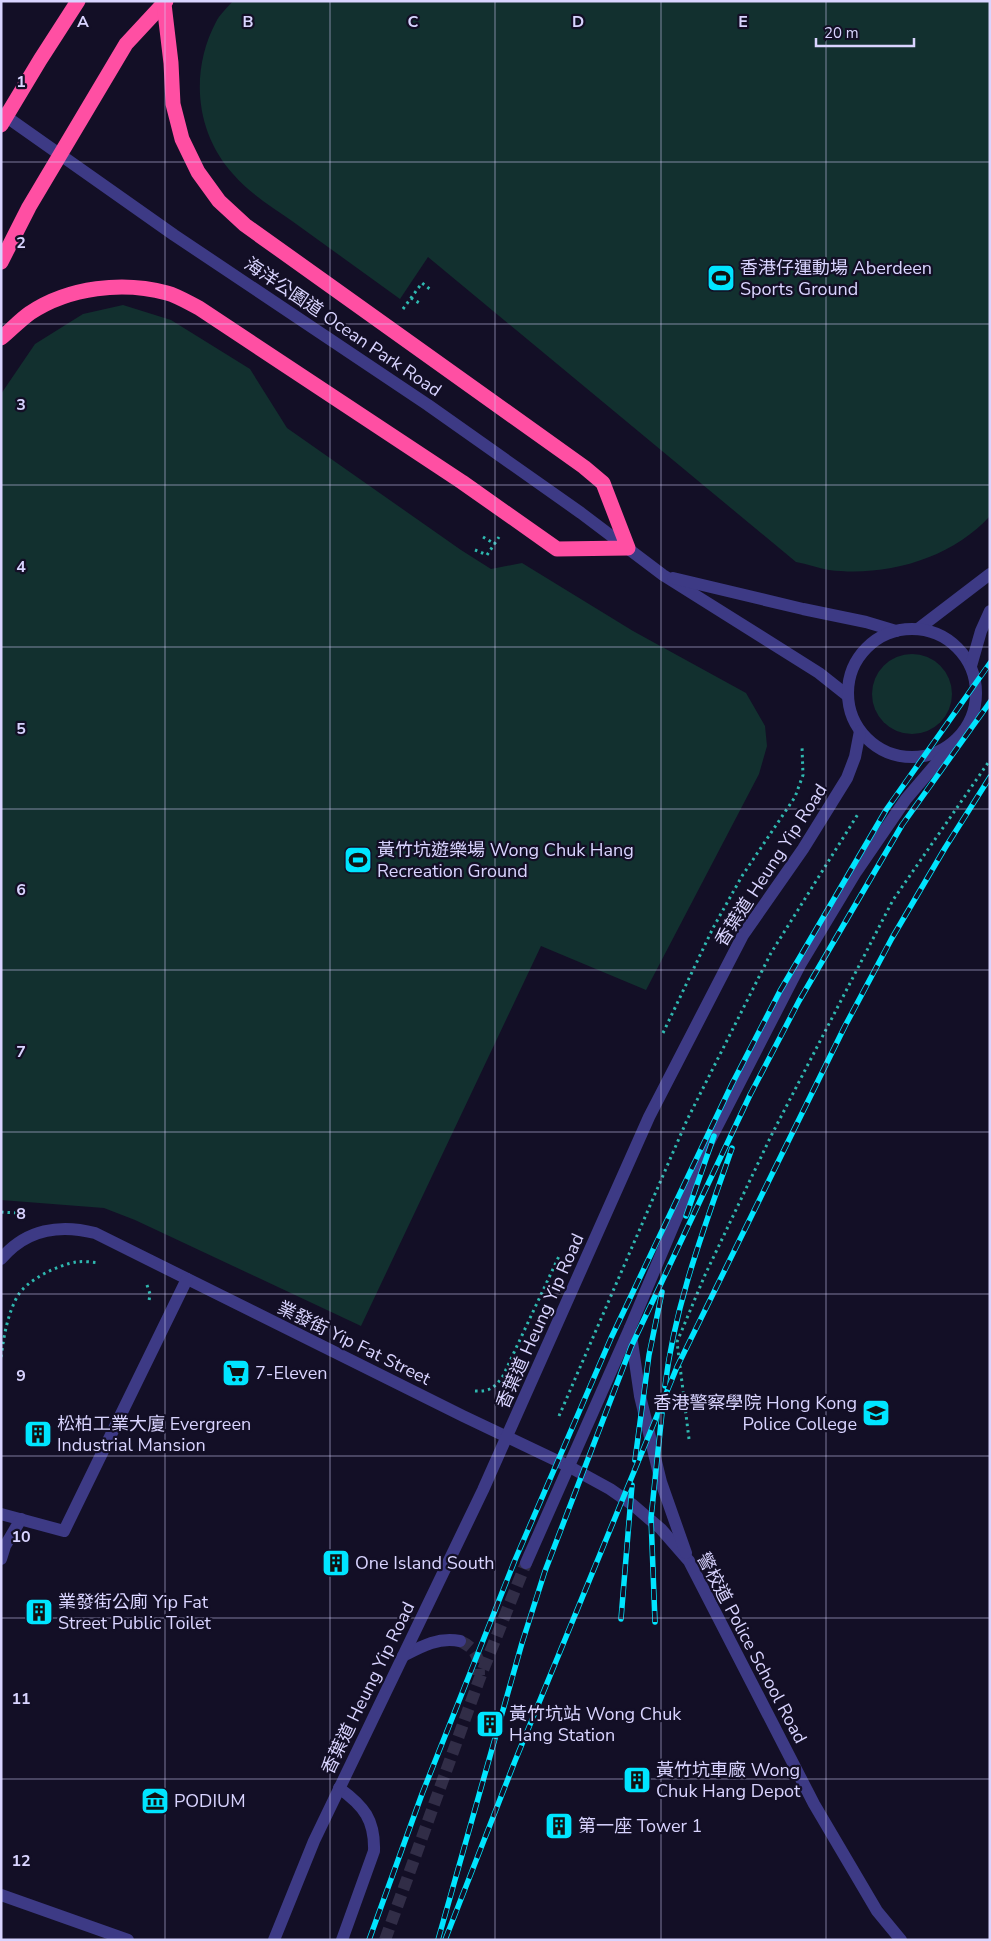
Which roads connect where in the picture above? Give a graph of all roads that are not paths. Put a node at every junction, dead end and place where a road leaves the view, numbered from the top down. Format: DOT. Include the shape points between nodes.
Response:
graph roads {
  1 [pos="78,1"];
  2 [pos="165,3"];
  3 [pos="1,113"];
  4 [pos="1,125"];
  5 [pos="1,262"];
  6 [pos="1,338"];
  7 [pos="628,548"];
  8 [pos="990,574"];
  9 [pos="663,575"];
  10 [pos="990,611"];
  11 [pos="918,629"];
  12 [pos="896,631"];
  13 [pos="970,666"];
  14 [pos="848,696"];
  15 [pos="860,731"];
  16 [pos="958,738"];
  17 [pos="1,1260"];
  18 [pos="187,1279"];
  19 [pos="630,1328"];
  20 [pos="507,1437"];
  21 [pos="568,1466"];
  22 [pos="1,1514"];
  23 [pos="21,1519"];
  24 [pos="1,1559"];
  25 [pos="689,1561"];
  26 [pos="526,1563"];
  27 [pos="460,1641"];
  28 [pos="403,1656"];
  29 [pos="339,1788"];
  30 [pos="1,1895"];
  31 [pos="128,1940"];
  32 [pos="274,1940"];
  33 [pos="342,1940"];
  34 [pos="901,1940"];
  1 -- 4 [label="highway"];
  2 -- 5 [label="highway" via="126,44 29,207"];
  2 -- 7 [label="highway" via="173,104 182,139 198,172 219,201 245,226 603,483"];
  3 -- 7 [label="street, 海洋公園道 Ocean Park Road" via="174,235 428,405"];
  6 -- 7 [label="highway" via="30,313 64,296 103,288 141,288 169,294 199,308 462,482 556,549"];
  7 -- 9 [label="street, 海洋公園道 Ocean Park Road"];
  8 -- 11 [label="street"];
  9 -- 12 [label="street, 海洋公園道 Ocean Park Road"];
  9 -- 14 [label="street, 海洋公園道 Ocean Park Road" via="819,673"];
  10 -- 13 [label="street"];
  11 -- 12 [label="street, 海洋公園道 Ocean Park Road"];
  11 -- 13 [label="street, 海洋公園道 Ocean Park Road" via="941,636 953,644"];
  12 -- 14 [label="street, 海洋公園道 Ocean Park Road" via="878,639 860,655 850,678"];
  13 -- 16 [label="street, 海洋公園道 Ocean Park Road" via="975,679 976,700 970,720"];
  14 -- 15 [label="street, 海洋公園道 Ocean Park Road" via="851,714"];
  15 -- 16 [label="street, 海洋公園道 Ocean Park Road" via="889,753 907,757 926,756"];
  15 -- 20 [label="street, 香葉道 Heung Yip Road" via="847,778 803,849 743,934 650,1117"];
  16 -- 19 [label="street" via="906,799 856,872 800,966 707,1146"];
  17 -- 18 [label="street, 業發街 Yip Fat Street" via="21,1242 39,1233 58,1228 77,1229 95,1233"];
  18 -- 20 [label="street, 業發街 Yip Fat Street"];
  18 -- 23 [label="street" via="64,1531"];
  19 -- 21 [label="street"];
  19 -- 25 [label="street" via="640,1396 661,1482"];
  20 -- 21 [label="street, 警校道 Police School Road"];
  20 -- 28 [label="street, 香葉道 Heung Yip Road"];
  21 -- 25 [label="street, 警校道 Police School Road" via="633,1505 662,1529"];
  21 -- 26 [label="street"];
  22 -- 23 [label="street"];
  23 -- 24 [label="street"];
  25 -- 34 [label="street, 警校道 Police School Road" via="814,1804 877,1911"];
  27 -- 28 [label="street" via="429,1642"];
  28 -- 29 [label="street, 香葉道 Heung Yip Road"];
  29 -- 32 [label="street, 香葉道 Heung Yip Road"];
  29 -- 33 [label="street" via="362,1807 374,1836 374,1851"];
  30 -- 31 [label="street"];
}
